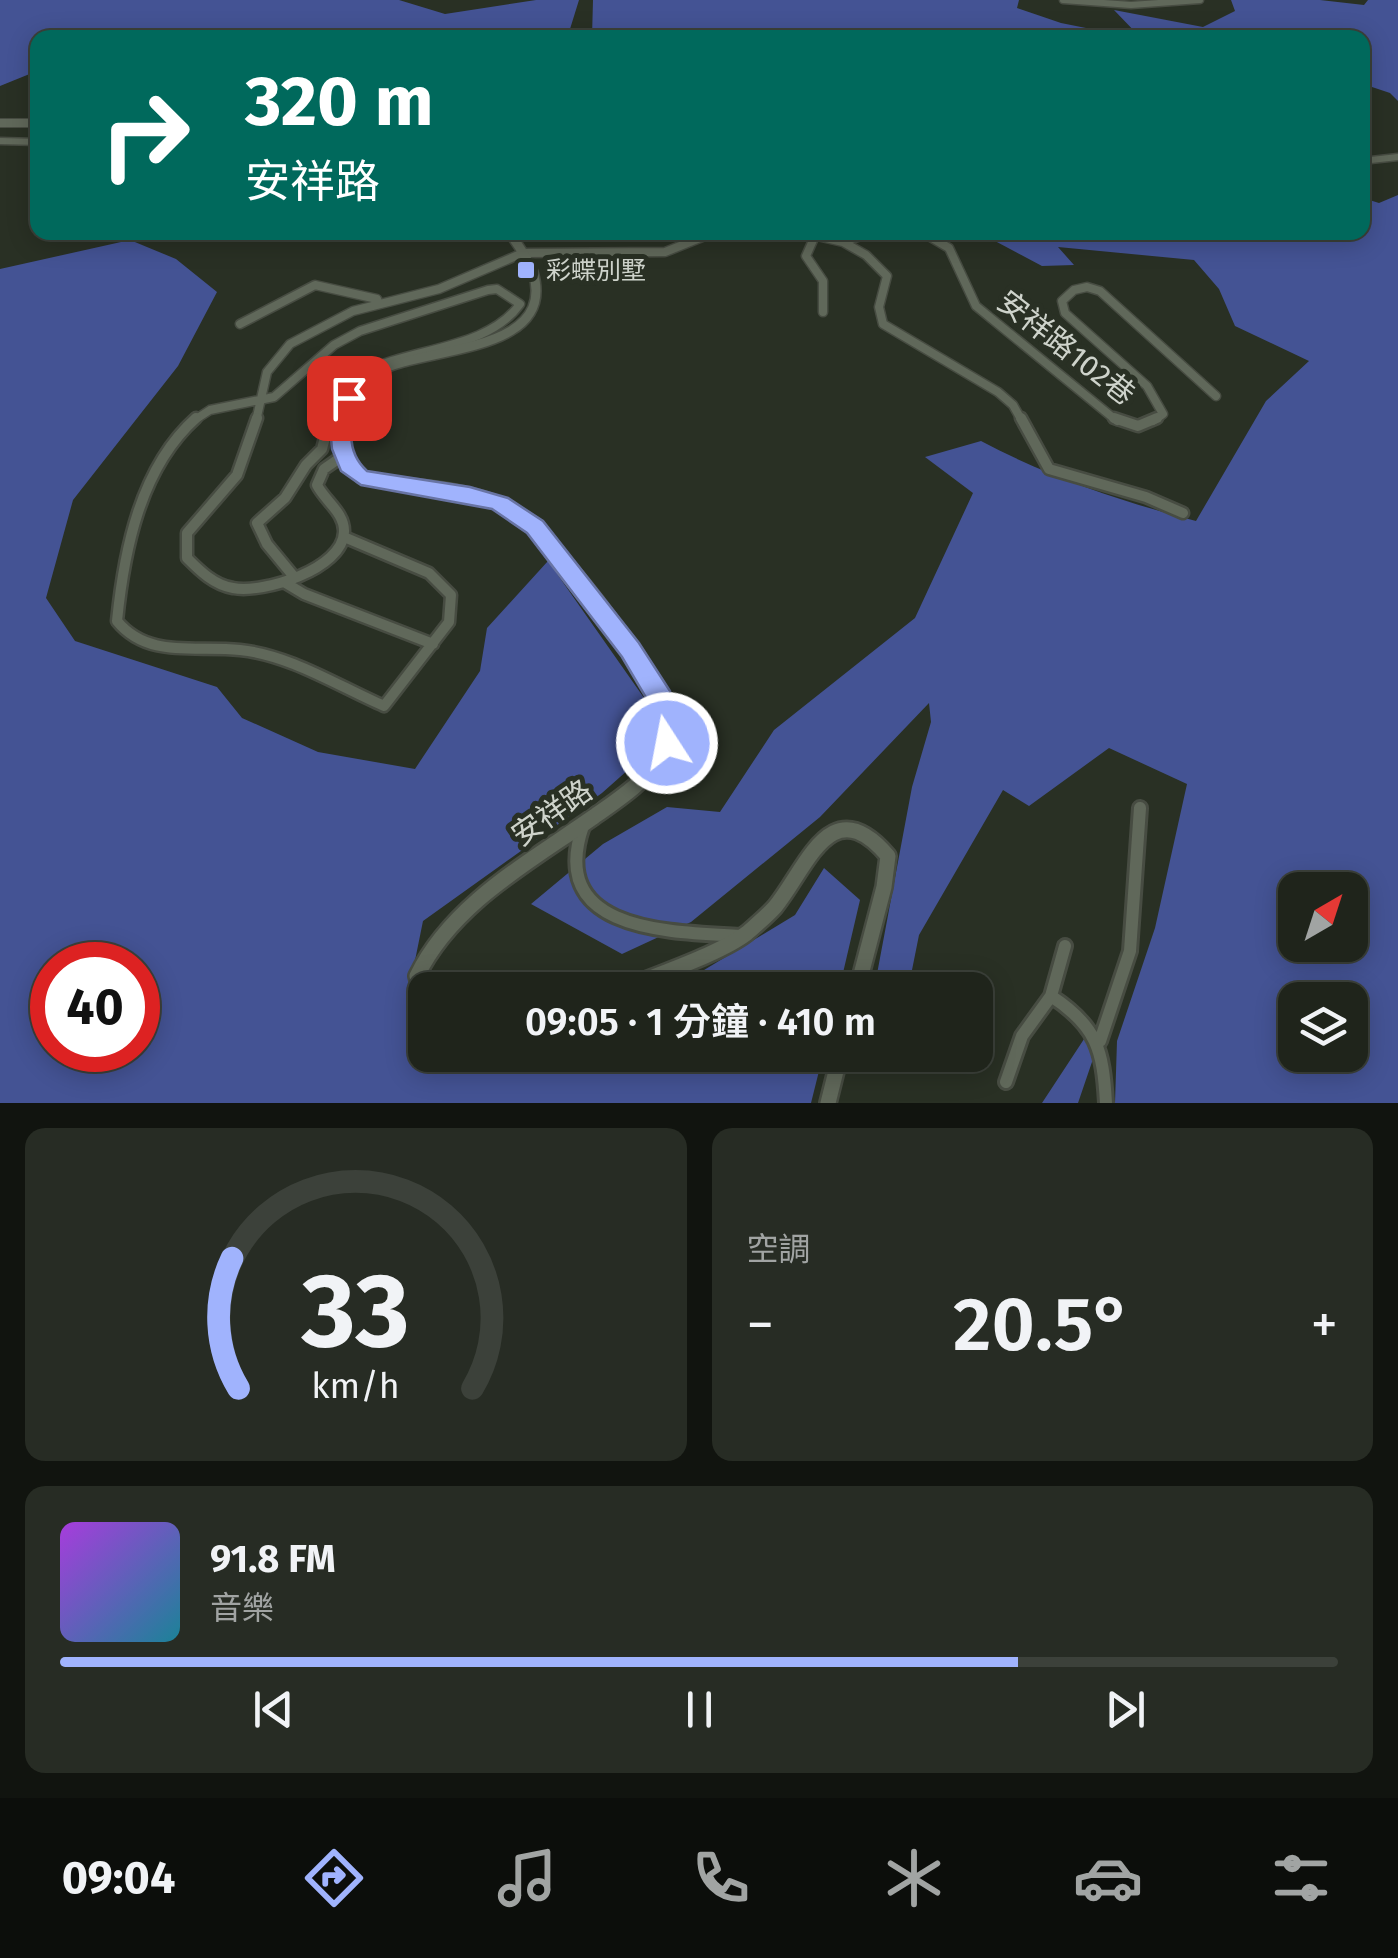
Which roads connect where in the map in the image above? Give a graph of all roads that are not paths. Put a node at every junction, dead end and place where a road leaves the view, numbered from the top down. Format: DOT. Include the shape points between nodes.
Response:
graph roads {
  1 [pos="1063,0"];
  2 [pos="1200,0"];
  3 [pos="0,123"];
  4 [pos="30,123"];
  5 [pos="0,140"];
  6 [pos="30,142"];
  7 [pos="1398,157"];
  8 [pos="1370,160"];
  9 [pos="514,240"];
  10 [pos="688,240"];
  11 [pos="697,240"];
  12 [pos="813,240"];
  13 [pos="828,240"];
  14 [pos="849,240"];
  15 [pos="936,240"];
  16 [pos="843,242"];
  17 [pos="674,250"];
  18 [pos="523,253"];
  19 [pos="380,304"];
  20 [pos="823,312"];
  21 [pos="240,324"];
  22 [pos="1216,396"];
  23 [pos="258,404"];
  24 [pos="344,455"];
  25 [pos="1182,512"];
  26 [pos="344,538"];
  27 [pos="290,580"];
  28 [pos="433,644"];
  29 [pos="1140,808"];
  30 [pos="583,825"];
  31 [pos="743,936"];
  32 [pos="1065,946"];
  33 [pos="419,972"];
  34 [pos="662,972"];
  35 [pos="862,972"];
  36 [pos="1051,996"];
  37 [pos="1100,1041"];
  38 [pos="836,1072"];
  39 [pos="1006,1082"];
  40 [pos="828,1103"];
  41 [pos="1106,1103"];
  1 -- 2 [label="street" via="1158,6"];
  3 -- 4 [label="street"];
  5 -- 6 [label="street"];
  7 -- 8 [label="street"];
  9 -- 18 [label="street"];
  10 -- 17 [label="street"];
  11 -- 17 [label="street"];
  12 -- 20 [label="street" via="806,256 828,289"];
  13 -- 16 [label="street"];
  14 -- 16 [label="street"];
  15 -- 22 [label="street, 安祥路102巷" via="949,248 976,306 1120,423 1134,428 1164,414 1150,389 1065,313 1062,301 1079,288 1111,296 1156,346"];
  16 -- 25 [label="street" via="887,276 878,308 883,324 998,392 1049,469"];
  17 -- 18 [label="street"];
  18 -- 19 [label="street" via="438,289"];
  18 -- 24 [label="street" via="538,286 521,322 474,348 387,368 365,380 343,411"];
  19 -- 21 [label="street" via="314,285"];
  19 -- 23 [label="street" via="353,310 290,344 267,372"];
  23 -- 27 [label="street" via="252,443 237,476 187,533 187,558 205,578 234,590"];
  23 -- 27 [label="street" via="355,334 492,289 520,304 480,338 374,364 340,391 321,451 258,523"];
  23 -- 28 [label="street" via="218,406 186,425 126,548 117,621 122,630 173,649 256,652 384,706"];
  24 -- 26 [label="street" via="324,469 316,485 340,512"];
  24 -- 30 [label="street, 安祥路" via="361,478 470,495 519,514 630,650 660,699 667,743 648,774"];
  26 -- 27 [label="street" via="331,558"];
  26 -- 28 [label="street" via="445,585 452,608"];
  27 -- 28 [label="street" via="304,594"];
  29 -- 37 [label="street" via="1130,951"];
  30 -- 31 [label="street" via="574,856 596,908 669,929"];
  30 -- 33 [label="street, 安祥路" via="480,897 428,946"];
  31 -- 34 [label="street"];
  31 -- 35 [label="street" via="774,908 819,841 846,829 871,836 888,856 888,872"];
  32 -- 36 [label="street"];
  36 -- 37 [label="street" via="1080,1013"];
  36 -- 39 [label="street" via="1010,1062"];
  37 -- 41 [label="street"];
  38 -- 40 [label="street"];
}
